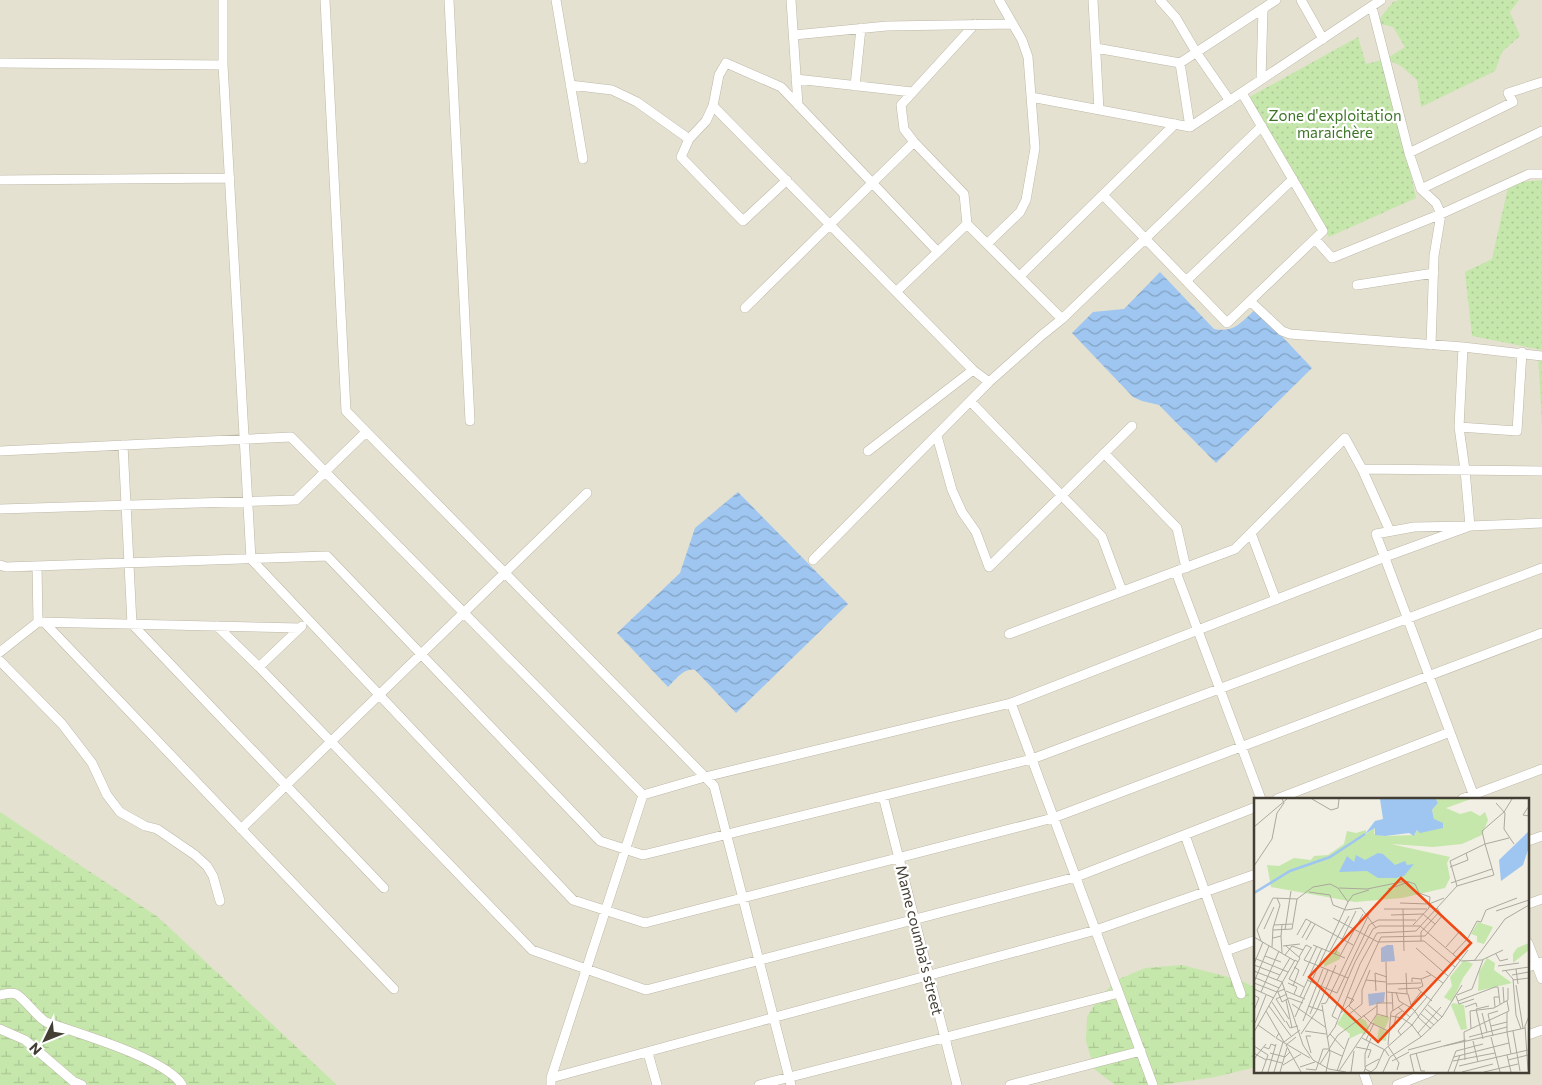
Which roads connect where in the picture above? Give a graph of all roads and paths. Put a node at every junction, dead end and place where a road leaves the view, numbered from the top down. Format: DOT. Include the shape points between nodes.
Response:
graph roads {
  1 [pos="223,0"];
  2 [pos="325,0"];
  3 [pos="449,0"];
  4 [pos="556,0"];
  5 [pos="791,0"];
  6 [pos="1000,0"];
  7 [pos="1093,0"];
  8 [pos="1160,0"];
  9 [pos="1276,0"];
  10 [pos="1301,0"];
  11 [pos="1381,0"];
  12 [pos="1372,7"];
  13 [pos="1263,9"];
  14 [pos="975,24"];
  15 [pos="1013,24"];
  16 [pos="861,28"];
  17 [pos="794,35"];
  18 [pos="1323,39"];
  19 [pos="1096,48"];
  20 [pos="1196,52"];
  21 [pos="0,63"];
  22 [pos="1180,63"];
  23 [pos="224,65"];
  24 [pos="796,79"];
  25 [pos="1261,79"];
  26 [pos="1542,82"];
  27 [pos="570,85"];
  28 [pos="855,86"];
  29 [pos="912,92"];
  30 [pos="1242,93"];
  31 [pos="1031,97"];
  32 [pos="1230,101"];
  33 [pos="798,105"];
  34 [pos="713,106"];
  35 [pos="1099,110"];
  36 [pos="1175,124"];
  37 [pos="1262,126"];
  38 [pos="1190,127"];
  39 [pos="1542,131"];
  40 [pos="689,138"];
  41 [pos="914,142"];
  42 [pos="1409,153"];
  43 [pos="583,159"];
  44 [pos="1542,174"];
  45 [pos="230,178"];
  46 [pos="0,180"];
  47 [pos="786,180"];
  48 [pos="1293,180"];
  49 [pos="872,183"];
  50 [pos="1421,189"];
  51 [pos="1102,195"];
  52 [pos="1441,214"];
  53 [pos="830,224"];
  54 [pos="967,224"];
  55 [pos="1145,239"];
  56 [pos="1314,239"];
  57 [pos="987,244"];
  58 [pos="938,252"];
  59 [pos="1434,273"];
  60 [pos="1020,276"];
  61 [pos="1186,281"];
  62 [pos="1357,285"];
  63 [pos="896,292"];
  64 [pos="1250,301"];
  65 [pos="745,308"];
  66 [pos="1062,319"];
  67 [pos="1431,346"];
  68 [pos="1463,347"];
  69 [pos="1522,352"];
  70 [pos="1542,356"];
  71 [pos="973,370"];
  72 [pos="989,382"];
  73 [pos="971,402"];
  74 [pos="470,421"];
  75 [pos="1132,426"];
  76 [pos="1459,427"];
  77 [pos="366,432"];
  78 [pos="938,436"];
  79 [pos="245,440"];
  80 [pos="123,445"];
  81 [pos="0,451"];
  82 [pos="868,451"];
  83 [pos="1104,453"];
  84 [pos="1362,469"];
  85 [pos="1465,470"];
  86 [pos="1542,471"];
  87 [pos="325,472"];
  88 [pos="587,493"];
  89 [pos="1062,495"];
  90 [pos="248,501"];
  91 [pos="126,505"];
  92 [pos="0,508"];
  93 [pos="1542,523"];
  94 [pos="1470,526"];
  95 [pos="1390,531"];
  96 [pos="1251,533"];
  97 [pos="1384,558"];
  98 [pos="251,559"];
  99 [pos="813,560"];
  100 [pos="129,563"];
  101 [pos="0,565"];
  102 [pos="37,566"];
  103 [pos="1186,568"];
  104 [pos="1542,568"];
  105 [pos="1176,572"];
  106 [pos="505,573"];
  107 [pos="1122,592"];
  108 [pos="1276,600"];
  109 [pos="463,613"];
  110 [pos="1407,618"];
  111 [pos="308,620"];
  112 [pos="41,622"];
  113 [pos="132,624"];
  114 [pos="217,626"];
  115 [pos="300,628"];
  116 [pos="1197,630"];
  117 [pos="1542,633"];
  118 [pos="1009,634"];
  119 [pos="0,652"];
  120 [pos="421,654"];
  121 [pos="0,662"];
  122 [pos="259,667"];
  123 [pos="1429,676"];
  124 [pos="1219,688"];
  125 [pos="379,694"];
  126 [pos="1011,702"];
  127 [pos="1450,732"];
  128 [pos="331,741"];
  129 [pos="1241,747"];
  130 [pos="1032,759"];
  131 [pos="1542,769"];
  132 [pos="705,777"];
  133 [pos="286,784"];
  134 [pos="642,795"];
  135 [pos="884,796"];
  136 [pos="1474,797"];
  137 [pos="1261,798"];
  138 [pos="1280,798"];
  139 [pos="1254,808"];
  140 [pos="1053,818"];
  141 [pos="241,829"];
  142 [pos="726,834"];
  143 [pos="1185,834"];
  144 [pos="1542,836"];
  145 [pos="1530,840"];
  146 [pos="625,850"];
  147 [pos="899,857"];
  148 [pos="1254,875"];
  149 [pos="1076,877"];
  150 [pos="384,888"];
  151 [pos="1205,892"];
  152 [pos="743,898"];
  153 [pos="1542,899"];
  154 [pos="220,901"];
  155 [pos="1530,903"];
  156 [pos="605,910"];
  157 [pos="915,918"];
  158 [pos="1096,930"];
  159 [pos="1254,941"];
  160 [pos="1530,949"];
  161 [pos="1226,951"];
  162 [pos="759,960"];
  163 [pos="1535,964"];
  164 [pos="587,969"];
  165 [pos="929,975"];
  166 [pos="1542,980"];
  167 [pos="394,989"];
  168 [pos="1119,993"];
  169 [pos="1241,994"];
  170 [pos="0,995"];
  171 [pos="774,1018"];
  172 [pos="0,1029"];
  173 [pos="1542,1030"];
  174 [pos="1530,1034"];
  175 [pos="945,1037"];
  176 [pos="1141,1051"];
  177 [pos="648,1053"];
  178 [pos="1363,1072"];
  179 [pos="1430,1072"];
  180 [pos="790,1081"];
  181 [pos="551,1082"];
  182 [pos="82,1085"];
  183 [pos="182,1085"];
  184 [pos="657,1085"];
  185 [pos="759,1085"];
  186 [pos="957,1085"];
  187 [pos="1010,1085"];
  188 [pos="1153,1085"];
  189 [pos="1368,1085"];
  190 [pos="1397,1085"];
  1 -- 23 [label="street"];
  2 -- 77 [label="street" via="346,411"];
  3 -- 74 [label="street"];
  4 -- 27 [label="street"];
  5 -- 17 [label="street"];
  6 -- 15 [label="street"];
  7 -- 19 [label="street"];
  8 -- 20 [label="street" via="1176,18"];
  9 -- 13 [label="street"];
  10 -- 18 [label="street"];
  11 -- 12 [label="street"];
  12 -- 18 [label="street"];
  12 -- 42 [label="street"];
  13 -- 20 [label="street"];
  13 -- 25 [label="street"];
  14 -- 15 [label="street"];
  14 -- 16 [label="street"];
  14 -- 29 [label="street"];
  15 -- 31 [label="street" via="1028,57"];
  16 -- 17 [label="street"];
  16 -- 28 [label="street"];
  17 -- 24 [label="street"];
  18 -- 25 [label="street"];
  19 -- 22 [label="street"];
  19 -- 35 [label="street"];
  20 -- 22 [label="street"];
  20 -- 32 [label="street"];
  21 -- 23 [label="street"];
  22 -- 38 [label="street"];
  23 -- 45 [label="street"];
  24 -- 28 [label="street"];
  24 -- 33 [label="street"];
  25 -- 30 [label="street"];
  26 -- 42 [label="street" via="1508,93 1513,102"];
  27 -- 40 [label="street" via="612,90 637,102"];
  27 -- 43 [label="street"];
  28 -- 29 [label="street"];
  29 -- 41 [label="street" via="900,105 904,130"];
  30 -- 32 [label="street"];
  30 -- 37 [label="street"];
  31 -- 35 [label="street"];
  31 -- 57 [label="street" via="1035,148 1026,200 1020,212"];
  32 -- 38 [label="street"];
  33 -- 34 [label="street" via="781,87 726,63 719,75"];
  33 -- 49 [label="street"];
  34 -- 40 [label="street" via="706,121"];
  34 -- 47 [label="street"];
  35 -- 36 [label="street"];
  36 -- 38 [label="street"];
  36 -- 51 [label="street"];
  37 -- 48 [label="street"];
  37 -- 55 [label="street"];
  39 -- 50 [label="street"];
  40 -- 47 [label="street" via="681,157 742,221"];
  41 -- 49 [label="street"];
  41 -- 54 [label="street" via="964,194"];
  42 -- 50 [label="street"];
  44 -- 52 [label="street" via="1529,174"];
  45 -- 46 [label="street"];
  45 -- 79 [label="street"];
  47 -- 53 [label="street"];
  48 -- 56 [label="street" via="1322,231"];
  48 -- 61 [label="street"];
  49 -- 53 [label="street"];
  49 -- 58 [label="street"];
  50 -- 52 [label="street" via="1436,203"];
  51 -- 55 [label="street"];
  51 -- 60 [label="street"];
  52 -- 56 [label="street" via="1332,258"];
  52 -- 59 [label="street"];
  53 -- 63 [label="street"];
  53 -- 65 [label="street"];
  54 -- 57 [label="street"];
  54 -- 58 [label="street"];
  55 -- 61 [label="street"];
  55 -- 66 [label="street"];
  56 -- 64 [label="street"];
  57 -- 60 [label="street"];
  58 -- 63 [label="street"];
  59 -- 62 [label="street"];
  59 -- 67 [label="street"];
  60 -- 66 [label="street"];
  61 -- 64 [label="street" via="1227,323"];
  63 -- 71 [label="street"];
  64 -- 67 [label="street" via="1282,331 1290,334"];
  66 -- 72 [label="street"];
  67 -- 68 [label="street"];
  68 -- 69 [label="street"];
  68 -- 76 [label="street"];
  69 -- 70 [label="street"];
  69 -- 76 [label="street" via="1518,431"];
  71 -- 72 [label="street"];
  71 -- 82 [label="street"];
  72 -- 73 [label="street"];
  73 -- 78 [label="street"];
  73 -- 89 [label="street"];
  75 -- 83 [label="street"];
  76 -- 85 [label="street"];
  77 -- 87 [label="street"];
  77 -- 106 [label="street"];
  78 -- 89 [label="street" via="952,490 976,532 989,567"];
  78 -- 99 [label="street"];
  79 -- 80 [label="street"];
  79 -- 87 [label="street" via="291,438"];
  79 -- 90 [label="street"];
  80 -- 81 [label="street"];
  80 -- 91 [label="street"];
  83 -- 89 [label="street"];
  83 -- 103 [label="street" via="1177,528"];
  84 -- 85 [label="street"];
  84 -- 95 [label="street"];
  84 -- 96 [label="street" via="1345,438"];
  85 -- 86 [label="street"];
  85 -- 94 [label="street"];
  87 -- 90 [label="street" via="296,500"];
  87 -- 109 [label="street"];
  88 -- 106 [label="street"];
  89 -- 107 [label="street" via="1102,537"];
  90 -- 91 [label="street"];
  90 -- 98 [label="street"];
  91 -- 92 [label="street"];
  91 -- 100 [label="street"];
  93 -- 94 [label="street"];
  94 -- 95 [label="street"];
  94 -- 97 [label="street"];
  95 -- 97 [label="street" via="1376,534"];
  96 -- 103 [label="street" via="1235,549"];
  96 -- 108 [label="street"];
  97 -- 108 [label="street"];
  97 -- 110 [label="street"];
  98 -- 100 [label="street"];
  98 -- 111 [label="street"];
  98 -- 120 [label="street" via="327,556"];
  100 -- 102 [label="street"];
  100 -- 113 [label="street"];
  101 -- 102 [label="street" via="6,568"];
  102 -- 112 [label="street"];
  103 -- 105 [label="street"];
  104 -- 110 [label="street"];
  105 -- 107 [label="street"];
  105 -- 116 [label="street"];
  106 -- 109 [label="street"];
  106 -- 132 [label="street"];
  107 -- 118 [label="street"];
  108 -- 116 [label="street"];
  109 -- 120 [label="street"];
  109 -- 134 [label="street"];
  110 -- 123 [label="street"];
  110 -- 124 [label="street"];
  111 -- 115 [label="street"];
  111 -- 125 [label="street"];
  112 -- 113 [label="street"];
  112 -- 119 [label="street"];
  112 -- 141 [label="street"];
  113 -- 114 [label="street"];
  113 -- 133 [label="street"];
  114 -- 115 [label="street"];
  114 -- 122 [label="street"];
  115 -- 122 [label="street"];
  116 -- 124 [label="street"];
  116 -- 126 [label="street"];
  117 -- 123 [label="street"];
  120 -- 125 [label="street"];
  120 -- 146 [label="street" via="600,841"];
  121 -- 154 [label="street" via="62,724 92,763 107,795 120,812 157,829 207,866"];
  122 -- 128 [label="street"];
  123 -- 127 [label="street"];
  123 -- 129 [label="street"];
  124 -- 129 [label="street"];
  124 -- 130 [label="street"];
  125 -- 128 [label="street"];
  125 -- 156 [label="street" via="573,900"];
  126 -- 130 [label="street"];
  126 -- 132 [label="street"];
  127 -- 136 [label="street"];
  127 -- 138 [label="street"];
  128 -- 133 [label="street"];
  128 -- 164 [label="street" via="532,950"];
  129 -- 137 [label="street"];
  129 -- 140 [label="street"];
  130 -- 135 [label="street"];
  130 -- 140 [label="street"];
  131 -- 136 [label="street"];
  132 -- 134 [label="street"];
  132 -- 142 [label="street" via="714,786"];
  133 -- 141 [label="street"];
  133 -- 150 [label="street"];
  134 -- 146 [label="street"];
  135 -- 142 [label="street"];
  135 -- 147 [label="street, Mame coumba's street"];
  139 -- 143 [label="street"];
  140 -- 147 [label="street"];
  140 -- 149 [label="street"];
  141 -- 167 [label="street"];
  142 -- 146 [label="street" via="643,855"];
  142 -- 152 [label="street"];
  143 -- 149 [label="street"];
  143 -- 151 [label="street"];
  144 -- 145 [label="street"];
  146 -- 156 [label="street"];
  147 -- 152 [label="street"];
  147 -- 157 [label="street, Mame coumba's street"];
  148 -- 151 [label="street"];
  149 -- 157 [label="street"];
  149 -- 158 [label="street"];
  151 -- 158 [label="street"];
  151 -- 161 [label="street"];
  152 -- 156 [label="street" via="645,923"];
  152 -- 162 [label="street"];
  153 -- 155 [label="street"];
  156 -- 164 [label="street"];
  157 -- 162 [label="street"];
  157 -- 165 [label="street, Mame coumba's street"];
  158 -- 165 [label="street"];
  158 -- 168 [label="street"];
  159 -- 161 [label="street"];
  160 -- 163 [label="street"];
  161 -- 169 [label="street"];
  162 -- 164 [label="street" via="646,990"];
  162 -- 171 [label="street"];
  163 -- 166 [label="street"];
  164 -- 181 [label="street"];
  165 -- 171 [label="street"];
  165 -- 175 [label="street, Mame coumba's street"];
  168 -- 175 [label="street"];
  168 -- 176 [label="street"];
  170 -- 183 [label="street" via="14,993 46,1022 152,1062"];
  171 -- 177 [label="street"];
  171 -- 180 [label="street"];
  172 -- 182 [label="street" via="25,1040"];
  173 -- 174 [label="street"];
  175 -- 180 [label="street"];
  175 -- 186 [label="street, Mame coumba's street"];
  176 -- 187 [label="street"];
  176 -- 188 [label="street"];
  177 -- 181 [label="street"];
  177 -- 184 [label="street"];
  178 -- 189 [label="street"];
  179 -- 190 [label="street"];
  180 -- 185 [label="street"];
}
